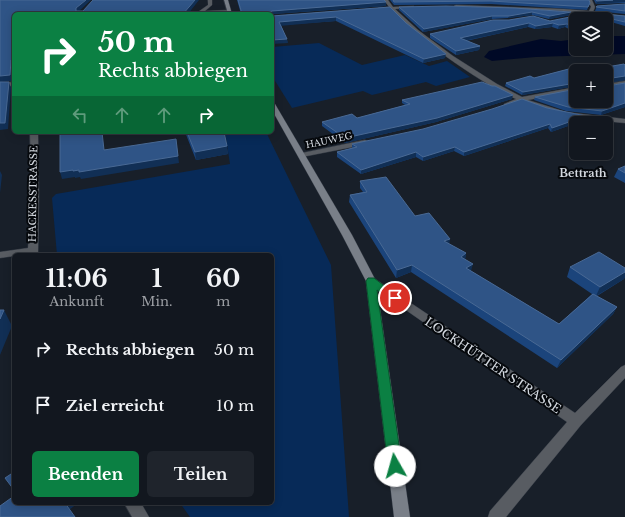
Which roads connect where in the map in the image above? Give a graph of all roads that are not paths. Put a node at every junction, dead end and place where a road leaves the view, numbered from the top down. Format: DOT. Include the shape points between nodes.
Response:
graph roads {
  1 [pos="210,0"];
  2 [pos="226,0"];
  3 [pos="386,0"];
  4 [pos="590,0"];
  5 [pos="452,6"];
  6 [pos="600,6"];
  7 [pos="421,7"];
  8 [pos="593,7"];
  9 [pos="390,8"];
  10 [pos="376,9"];
  11 [pos="202,12"];
  12 [pos="229,12"];
  13 [pos="577,12"];
  14 [pos="590,12"];
  15 [pos="613,16"];
  16 [pos="625,17"];
  17 [pos="430,34"];
  18 [pos="422,36"];
  19 [pos="625,83"];
  20 [pos="12,84"];
  21 [pos="0,85"];
  22 [pos="613,85"];
  23 [pos="569,90"];
  24 [pos="522,99"];
  25 [pos="274,107"];
  26 [pos="496,109"];
  27 [pos="625,121"];
  28 [pos="34,134"];
  29 [pos="375,139"];
  30 [pos="302,155"];
  31 [pos="32,253"];
  32 [pos="12,254"];
  33 [pos="0,255"];
  34 [pos="371,281"];
  35 [pos="625,370"];
  36 [pos="576,421"];
  37 [pos="133,505"];
  38 [pos="141,517"];
  39 [pos="402,517"];
  40 [pos="496,517"];
  1 -- 11 [label="street" via="210,5"];
  2 -- 12 [label="street"];
  3 -- 9 [label="street"];
  4 -- 8 [label="street"];
  5 -- 13 [label="street"];
  6 -- 8 [label="street"];
  7 -- 9 [label="street"];
  8 -- 14 [label="street"];
  9 -- 10 [label="street"];
  9 -- 18 [label="street"];
  15 -- 16 [label="street"];
  17 -- 18 [label="street"];
  18 -- 24 [label="street" via="493,85"];
  19 -- 22 [label="street"];
  20 -- 21 [label="street"];
  23 -- 24 [label="street"];
  24 -- 26 [label="street"];
  24 -- 27 [label="street" via="558,111"];
  25 -- 30 [label="street, LOCKHÜTTER STRASSE"];
  28 -- 31 [label="street, HACKESSTRASSE" via="36,194"];
  29 -- 30 [label="street, HAUWEG"];
  30 -- 34 [label="street, LOCKHÜTTER STRASSE"];
  32 -- 33 [label="street"];
  34 -- 36 [label="street, LOCKHÜTTER STRASSE"];
  34 -- 39 [label="street, LOCKHÜTTER STRASSE"];
  35 -- 36 [label="street"];
  36 -- 40 [label="street"];
  37 -- 38 [label="street"];
}
